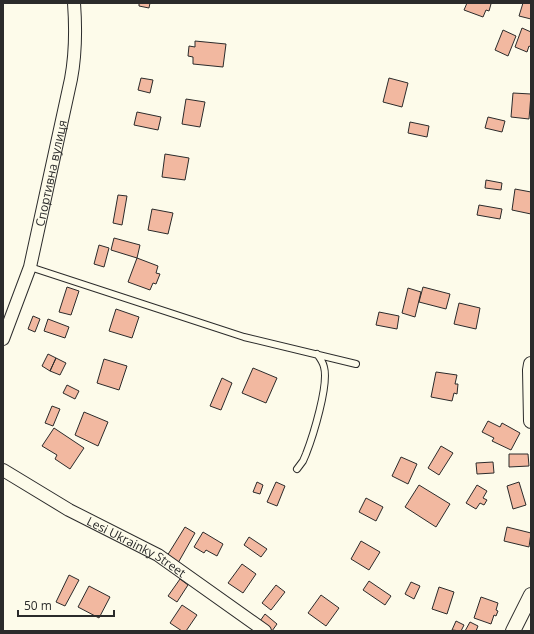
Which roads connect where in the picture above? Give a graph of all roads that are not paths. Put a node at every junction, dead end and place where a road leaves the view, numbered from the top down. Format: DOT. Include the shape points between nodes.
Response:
graph roads {
  1 [pos="74,3"];
  2 [pos="30,267"];
  3 [pos="3,339"];
  4 [pos="317,354"];
  5 [pos="356,364"];
  6 [pos="531,364"];
  7 [pos="531,421"];
  8 [pos="297,469"];
  9 [pos="3,470"];
  10 [pos="531,595"];
  11 [pos="265,631"];
  12 [pos="512,631"];
  1 -- 2 [label="street, Спортивна вулиця" via="75,56"];
  2 -- 3 [label="street, Спортивна вулиця"];
  2 -- 4 [label="lane" via="244,337"];
  4 -- 5 [label="lane"];
  4 -- 8 [label="lane" via="325,369 320,406 306,454"];
  6 -- 7 [label="street"];
  9 -- 11 [label="street, Lesi Ukrainky Street" via="69,510 158,554"];
  10 -- 12 [label="street"];
}
